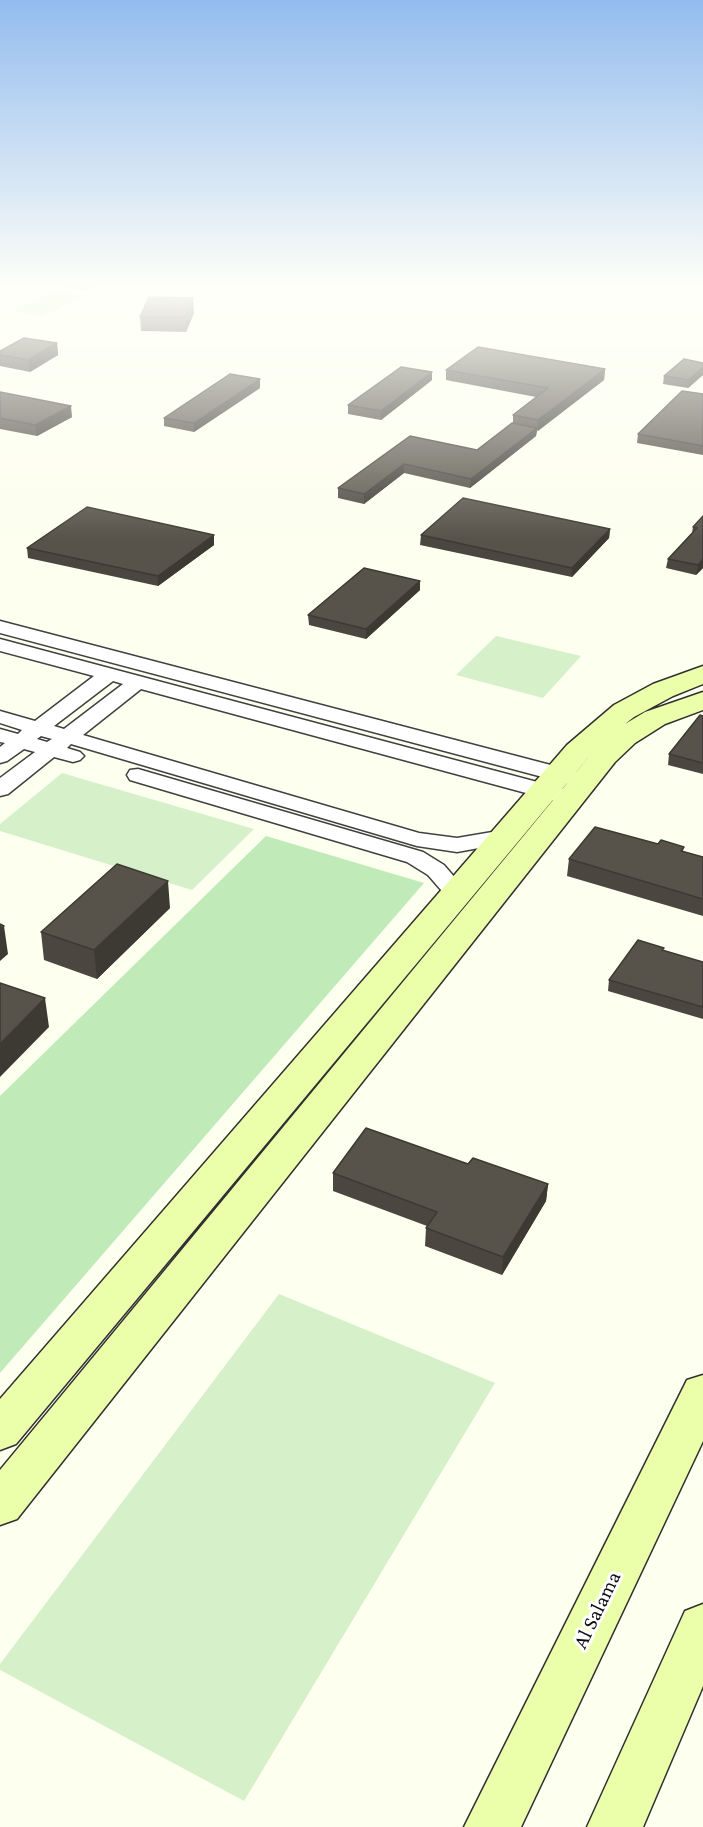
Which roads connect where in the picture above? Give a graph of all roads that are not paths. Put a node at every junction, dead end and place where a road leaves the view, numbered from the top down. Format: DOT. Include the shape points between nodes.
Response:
graph roads {
  1 [pos="0,627"];
  2 [pos="0,645"];
  3 [pos="110,674"];
  4 [pos="703,674"];
  5 [pos="138,682"];
  6 [pos="703,699"];
  7 [pos="0,717"];
  8 [pos="20,735"];
  9 [pos="59,743"];
  10 [pos="0,757"];
  11 [pos="564,786"];
  12 [pos="0,789"];
  13 [pos="504,837"];
  14 [pos="456,893"];
  15 [pos="703,1393"];
  16 [pos="0,1431"];
  17 [pos="0,1505"];
  18 [pos="703,1627"];
  19 [pos="492,1827"];
  20 [pos="615,1827"];
  1 -- 11 [label="street"];
  2 -- 3 [label="street"];
  3 -- 5 [label="street"];
  3 -- 8 [label="street"];
  4 -- 11 [label="street" via="624,711 577,750"];
  5 -- 9 [label="street"];
  5 -- 11 [label="street"];
  6 -- 11 [label="street" via="654,718"];
  7 -- 8 [label="street"];
  8 -- 9 [label="street"];
  8 -- 10 [label="street"];
  9 -- 12 [label="street"];
  9 -- 13 [label="street" via="417,839 457,845"];
  9 -- 14 [label="street" via="415,857 436,870"];
  11 -- 13 [label="street"];
  11 -- 17 [label="street"];
  13 -- 14 [label="street"];
  14 -- 16 [label="street"];
  15 -- 19 [label="street, Al Salama"];
  18 -- 20 [label="street"];
}
